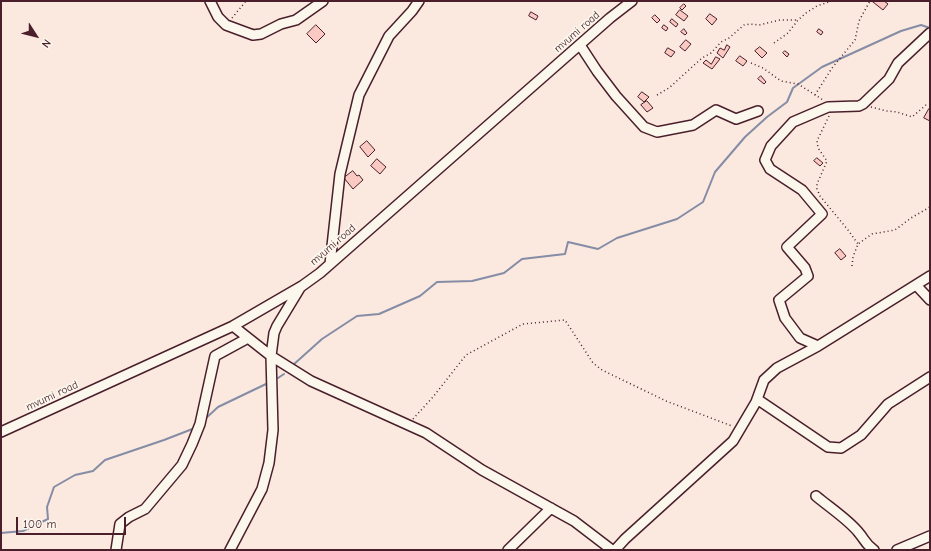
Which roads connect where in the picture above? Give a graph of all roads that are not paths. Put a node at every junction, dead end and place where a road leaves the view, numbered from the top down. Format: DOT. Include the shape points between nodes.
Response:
graph roads {
  1 [pos="210,1"];
  2 [pos="323,1"];
  3 [pos="419,1"];
  4 [pos="632,1"];
  5 [pos="930,33"];
  6 [pos="580,45"];
  7 [pos="758,111"];
  8 [pos="330,264"];
  9 [pos="930,276"];
  10 [pos="916,285"];
  11 [pos="302,286"];
  12 [pos="930,300"];
  13 [pos="233,326"];
  14 [pos="248,338"];
  15 [pos="818,346"];
  16 [pos="271,356"];
  17 [pos="930,377"];
  18 [pos="757,399"];
  19 [pos="1,432"];
  20 [pos="816,496"];
  21 [pos="551,508"];
  22 [pos="930,536"];
  23 [pos="116,550"];
  24 [pos="230,550"];
  25 [pos="508,550"];
  26 [pos="613,550"];
  27 [pos="874,550"];
  28 [pos="897,550"];
  1 -- 2 [label="street" via="218,17 226,25 253,35 296,20"];
  3 -- 8 [label="street" via="389,36 359,95 340,174"];
  4 -- 6 [label="street, mvumi road"];
  5 -- 15 [label="street" via="898,63 889,79 863,104 833,105 793,122 771,146 765,160 770,169 802,190 822,214 787,247 805,268 808,276 779,300 785,318 800,338"];
  6 -- 7 [label="street" via="616,96 644,127 657,132 693,125 716,110 736,119"];
  6 -- 8 [label="street, mvumi road"];
  8 -- 11 [label="street, mvumi road"];
  9 -- 10 [label="street"];
  10 -- 12 [label="street"];
  10 -- 15 [label="street"];
  11 -- 13 [label="street, mvumi road"];
  11 -- 16 [label="street" via="277,326"];
  13 -- 14 [label="street"];
  13 -- 19 [label="street, mvumi road"];
  14 -- 16 [label="street"];
  14 -- 23 [label="street" via="215,356 200,424 182,466 145,509 120,524"];
  15 -- 18 [label="street" via="777,368 764,380"];
  16 -- 21 [label="street" via="311,381 426,433 482,470"];
  16 -- 24 [label="street" via="273,430 269,463 262,489"];
  17 -- 18 [label="street" via="888,404 861,435 841,448 828,447"];
  18 -- 26 [label="street" via="732,440"];
  20 -- 27 [label="street" via="852,526"];
  21 -- 25 [label="street"];
  21 -- 26 [label="street" via="574,521"];
  22 -- 28 [label="street"];
}
